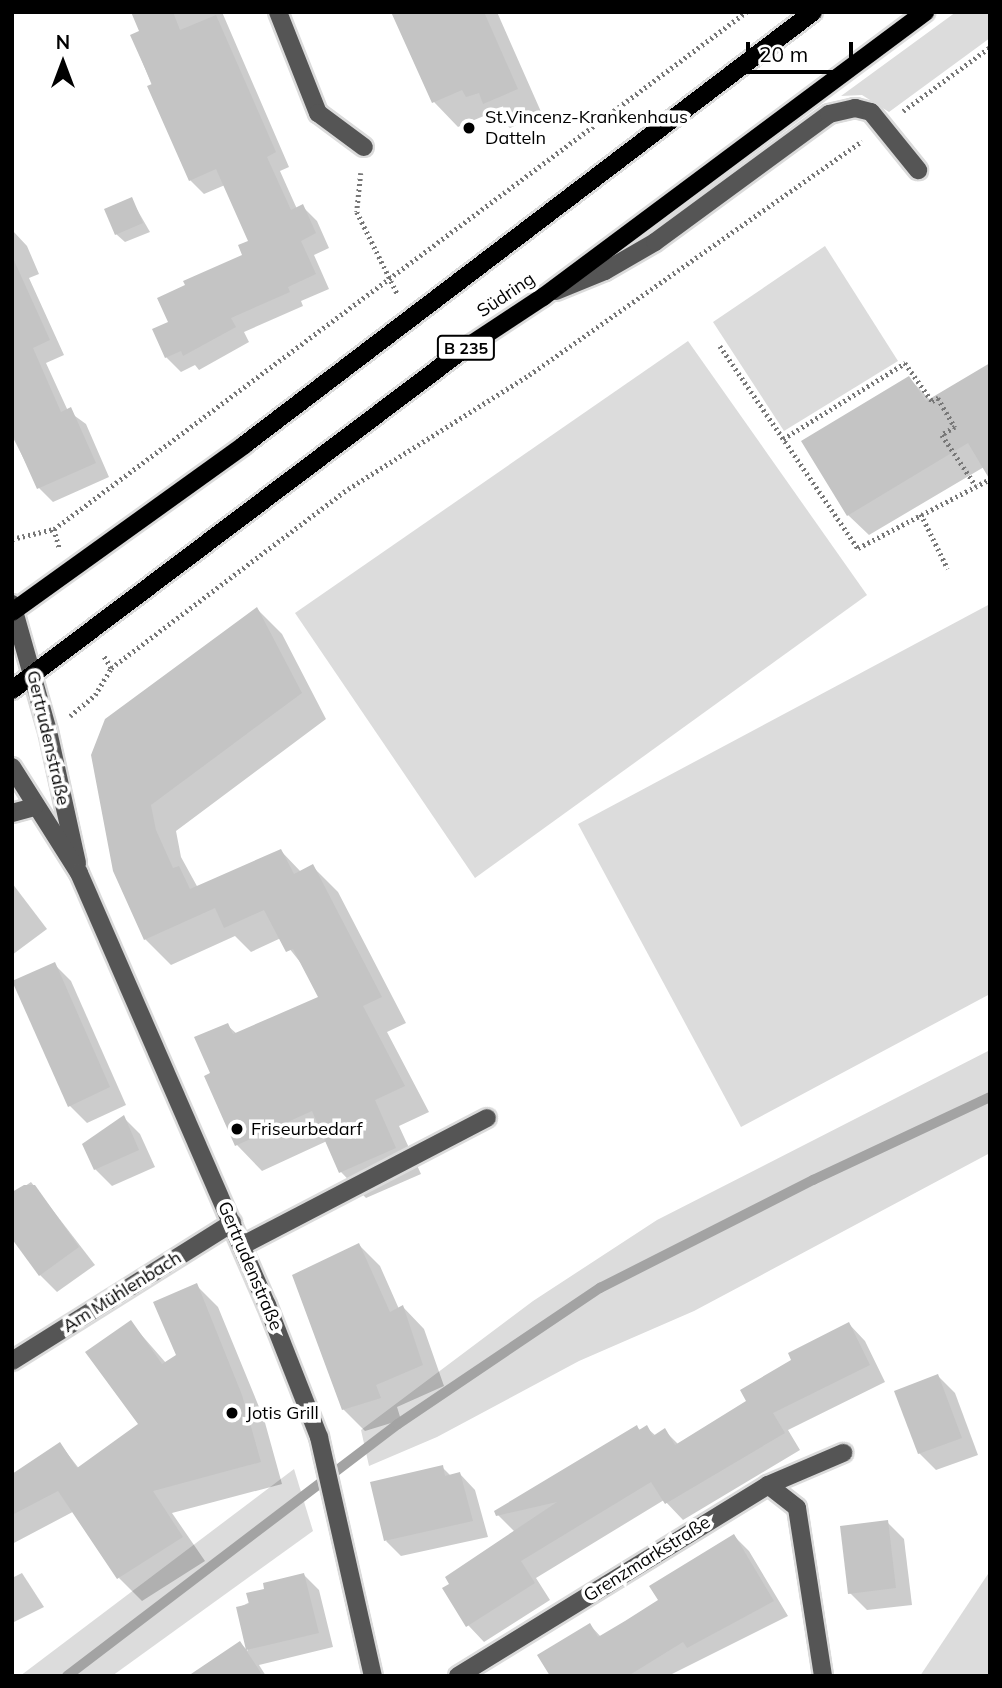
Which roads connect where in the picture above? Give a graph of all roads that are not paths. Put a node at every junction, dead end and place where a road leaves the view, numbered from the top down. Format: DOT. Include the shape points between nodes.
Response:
graph roads {
  1 [pos="278,12"];
  2 [pos="813,12"];
  3 [pos="925,12"];
  4 [pos="364,147"];
  5 [pos="918,170"];
  6 [pos="543,297"];
  7 [pos="13,609"];
  8 [pos="34,674"];
  9 [pos="12,690"];
  10 [pos="12,768"];
  11 [pos="34,807"];
  12 [pos="12,813"];
  13 [pos="79,873"];
  14 [pos="487,1118"];
  15 [pos="232,1223"];
  16 [pos="243,1245"];
  17 [pos="12,1361"];
  18 [pos="842,1453"];
  19 [pos="768,1485"];
  20 [pos="373,1676"];
  21 [pos="458,1676"];
  22 [pos="823,1676"];
  1 -- 4 [label="street" via="318,113"];
  2 -- 7 [label="main road" via="222,462"];
  3 -- 6 [label="main road, Südring / B 235"];
  5 -- 6 [label="street" via="884,126 863,109 829,114 655,242 605,271"];
  6 -- 8 [label="main road, Südring / B 235" via="464,349"];
  7 -- 8 [label="street, Gertrudenstraße"];
  8 -- 9 [label="main road, Südring / B 235"];
  8 -- 13 [label="street, Gertrudenstraße"];
  10 -- 11 [label="street, Gertrudenstraße"];
  11 -- 12 [label="street"];
  11 -- 13 [label="street, Gertrudenstraße"];
  13 -- 15 [label="street, Gertrudenstraße"];
  14 -- 16 [label="street"];
  15 -- 16 [label="street, Gertrudenstraße"];
  15 -- 17 [label="street, Am Mühlenbach"];
  16 -- 20 [label="street, Gertrudenstraße" via="319,1437"];
  18 -- 19 [label="street, Grenzmarkstraße"];
  19 -- 21 [label="street, Grenzmarkstraße"];
  19 -- 22 [label="street" via="797,1508"];
}
